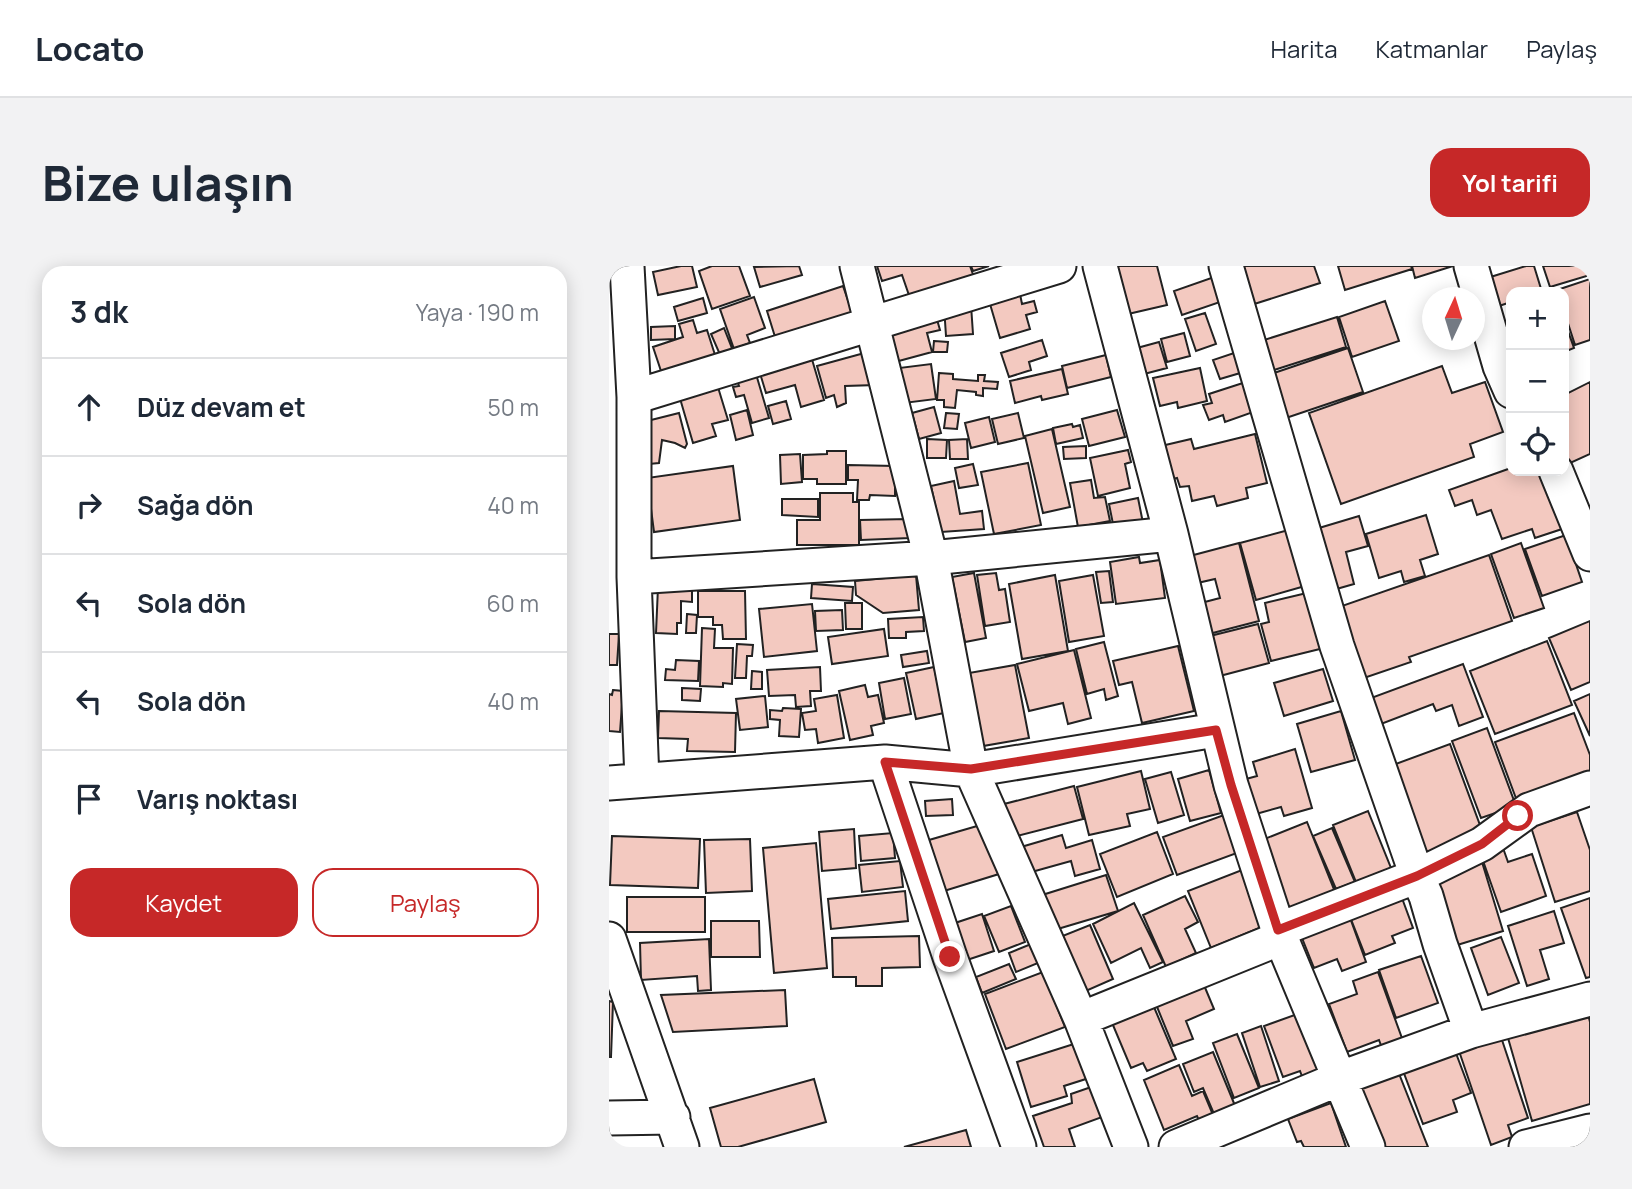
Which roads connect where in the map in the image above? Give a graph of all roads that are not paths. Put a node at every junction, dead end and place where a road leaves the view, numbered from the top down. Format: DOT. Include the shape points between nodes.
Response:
graph roads {
  1 [pos="627,266"];
  2 [pos="857,266"];
  3 [pos="1059,266"];
  4 [pos="1100,266"];
  5 [pos="1226,266"];
  6 [pos="1471,266"];
  7 [pos="872,323"];
  8 [pos="1506,380"];
  9 [pos="635,397"];
  10 [pos="1558,476"];
  11 [pos="1171,534"];
  12 [pos="1590,554"];
  13 [pos="931,558"];
  14 [pos="634,577"];
  15 [pos="1216,730"];
  16 [pos="885,762"];
  17 [pos="971,769"];
  18 [pos="642,780"];
  19 [pos="609,783"];
  20 [pos="1590,788"];
  21 [pos="1417,876"];
  22 [pos="1279,934"];
  23 [pos="609,939"];
  24 [pos="1590,999"];
  25 [pos="1081,1019"];
  26 [pos="1471,1031"];
  27 [pos="1341,1078"];
  28 [pos="609,1118"];
  29 [pos="1590,1131"];
  30 [pos="677,1132"];
  31 [pos="1019,1147"];
  32 [pos="1132,1147"];
  33 [pos="1176,1147"];
  34 [pos="1369,1147"];
  35 [pos="1525,1147"];
  1 -- 9 [label="street"];
  2 -- 7 [label="street"];
  3 -- 7 [label="street"];
  4 -- 11 [label="street"];
  5 -- 21 [label="street" via="1337,646"];
  6 -- 8 [label="street"];
  7 -- 9 [label="street"];
  7 -- 13 [label="street"];
  9 -- 14 [label="street"];
  10 -- 12 [label="street"];
  11 -- 13 [label="street"];
  11 -- 15 [label="street"];
  13 -- 14 [label="street"];
  13 -- 17 [label="street"];
  14 -- 18 [label="street"];
  15 -- 17 [label="street"];
  15 -- 22 [label="street"];
  16 -- 17 [label="street"];
  16 -- 18 [label="street"];
  16 -- 31 [label="street"];
  17 -- 25 [label="street"];
  18 -- 19 [label="street"];
  20 -- 21 [label="street" via="1529,810 1482,844"];
  21 -- 22 [label="street"];
  21 -- 26 [label="street"];
  22 -- 25 [label="street"];
  22 -- 27 [label="street"];
  23 -- 30 [label="street"];
  24 -- 26 [label="street"];
  25 -- 32 [label="street"];
  26 -- 27 [label="street"];
  27 -- 33 [label="street"];
  27 -- 34 [label="street"];
  28 -- 30 [label="street"];
  29 -- 35 [label="street"];
}
